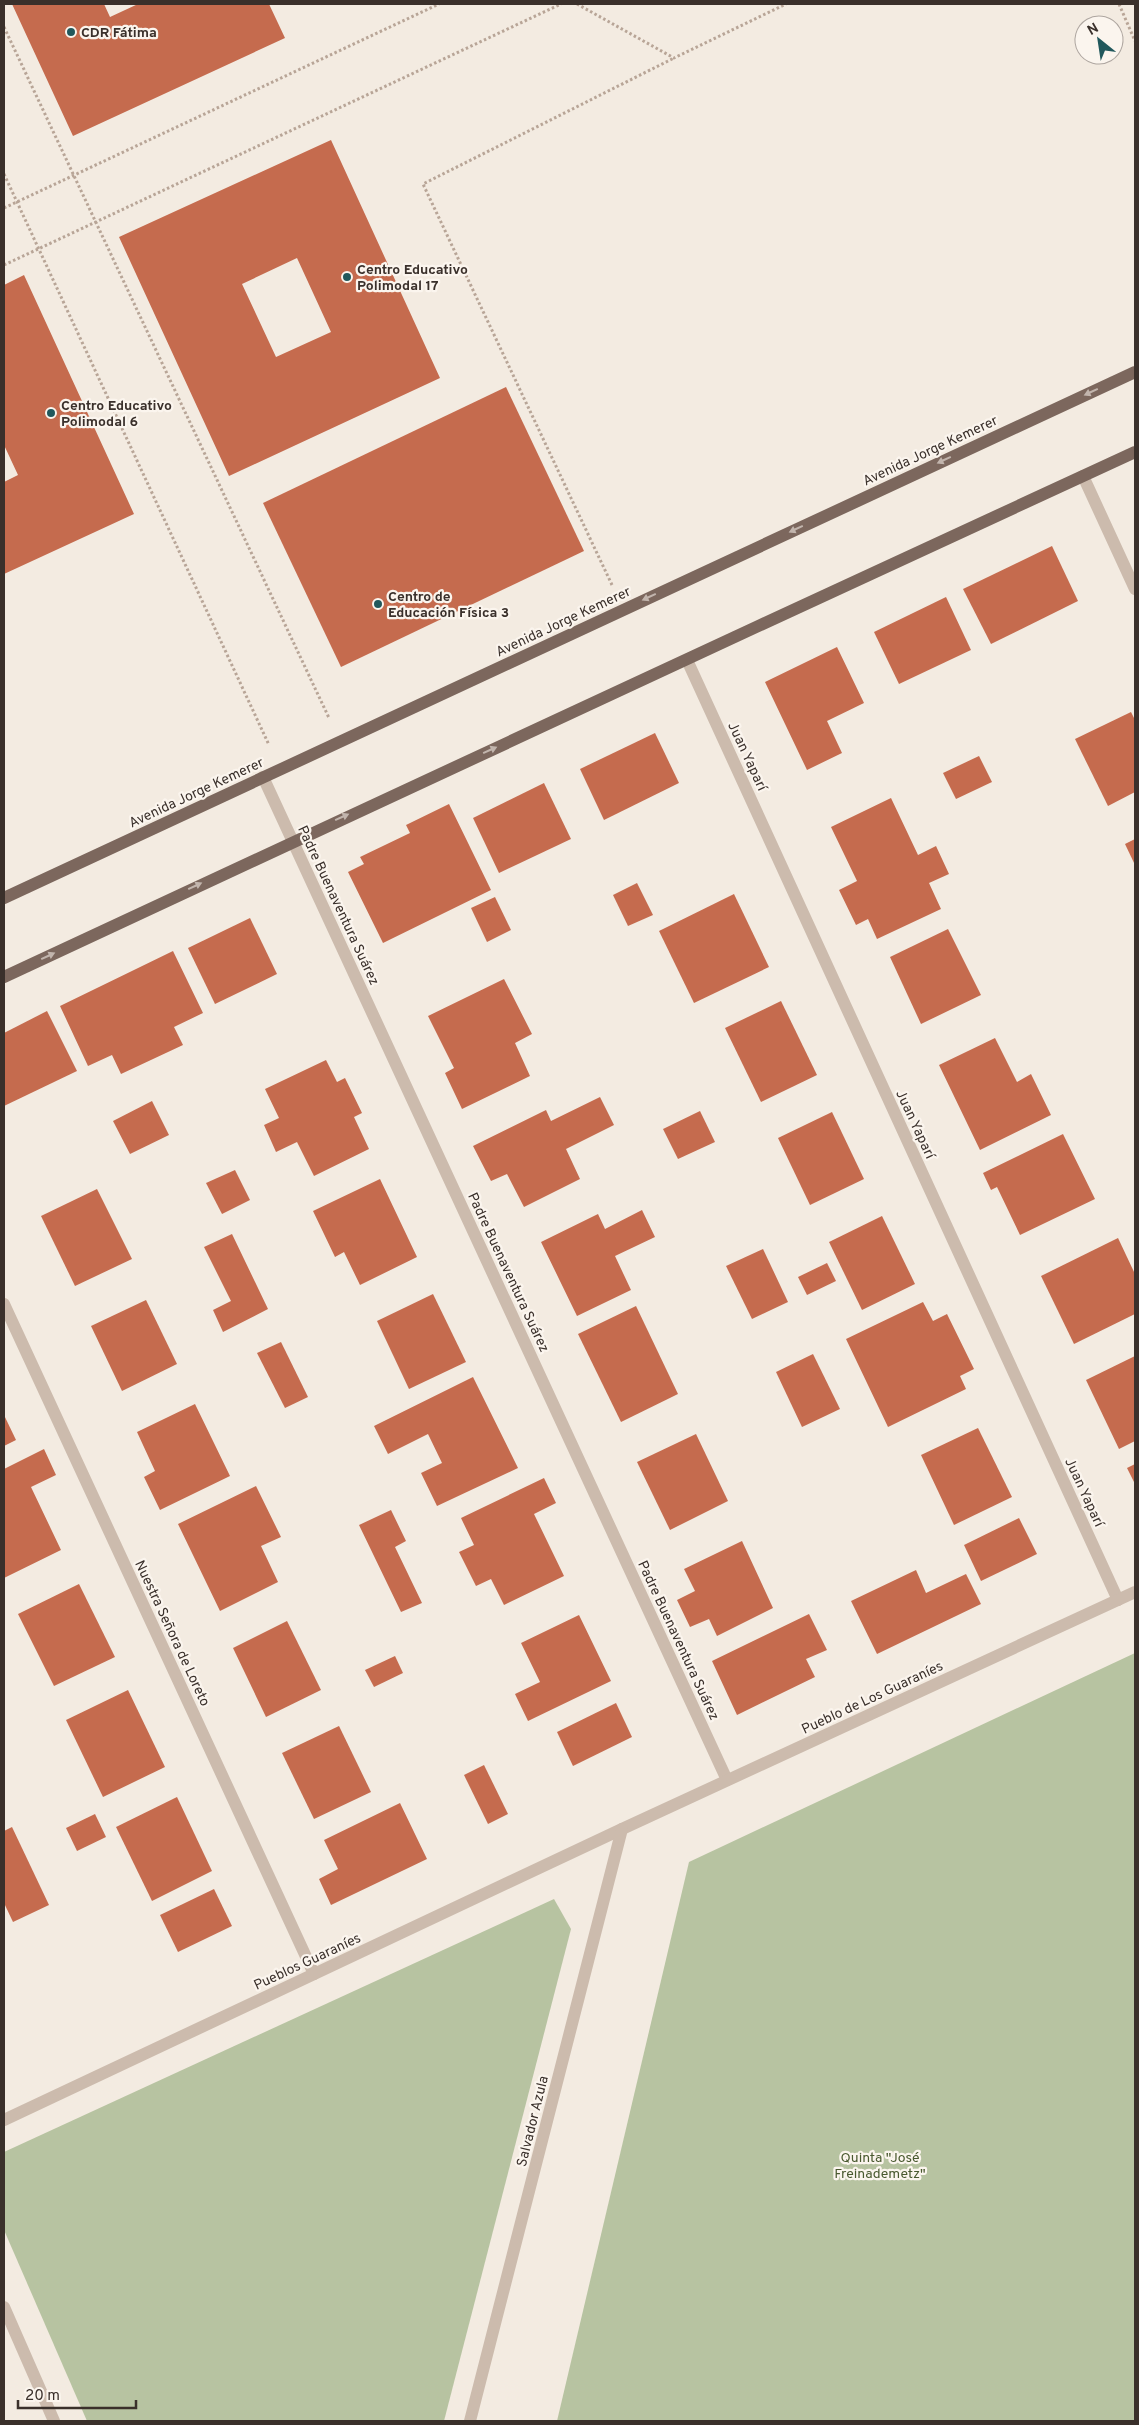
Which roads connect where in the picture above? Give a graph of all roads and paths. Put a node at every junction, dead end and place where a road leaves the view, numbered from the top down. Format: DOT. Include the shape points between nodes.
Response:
graph roads {
  1 [pos="439,4"];
  2 [pos="561,4"];
  3 [pos="577,4"];
  4 [pos="786,4"];
  5 [pos="1118,4"];
  6 [pos="4,26"];
  7 [pos="1135,41"];
  8 [pos="674,58"];
  9 [pos="4,174"];
  10 [pos="74,176"];
  11 [pos="17,202"];
  12 [pos="4,208"];
  13 [pos="97,221"];
  14 [pos="38,249"];
  15 [pos="4,265"];
  16 [pos="1135,372"];
  17 [pos="1135,452"];
  18 [pos="1082,476"];
  19 [pos="1135,589"];
  20 [pos="623,609"];
  21 [pos="687,660"];
  22 [pos="340,741"];
  23 [pos="280,769"];
  24 [pos="263,777"];
  25 [pos="292,840"];
  26 [pos="4,898"];
  27 [pos="4,977"];
  28 [pos="4,1304"];
  29 [pos="1135,1592"];
  30 [pos="1118,1600"];
  31 [pos="727,1780"];
  32 [pos="622,1829"];
  33 [pos="314,1974"];
  34 [pos="4,2120"];
  35 [pos="4,2306"];
  36 [pos="54,2421"];
  37 [pos="470,2421"];
  1 -- 10 [label="path"];
  2 -- 13 [label="path"];
  3 -- 8 [label="path"];
  4 -- 8 [label="path"];
  5 -- 7 [label="path"];
  6 -- 10 [label="path"];
  8 -- 20 [label="path" via="423,184"];
  9 -- 11 [label="path"];
  10 -- 11 [label="path"];
  10 -- 13 [label="path"];
  11 -- 12 [label="path"];
  11 -- 14 [label="path"];
  13 -- 14 [label="path"];
  13 -- 22 [label="path"];
  14 -- 15 [label="path"];
  14 -- 23 [label="path"];
  16 -- 20 [label="main road, Avenida Jorge Kemerer, one-way"];
  17 -- 18 [label="main road"];
  18 -- 19 [label="street"];
  18 -- 21 [label="main road"];
  20 -- 22 [label="main road, Avenida Jorge Kemerer"];
  25 -- 21 [label="main road, one-way"];
  21 -- 30 [label="street, Juan Yaparí"];
  22 -- 23 [label="main road, Avenida Jorge Kemerer"];
  23 -- 24 [label="main road, Avenida Jorge Kemerer"];
  24 -- 25 [label="street, Padre Buenaventura Suárez"];
  24 -- 26 [label="main road, Avenida Jorge Kemerer"];
  27 -- 25 [label="main road, one-way"];
  25 -- 31 [label="street, Padre Buenaventura Suárez"];
  28 -- 33 [label="street, Nuestra Señora de Loreto"];
  29 -- 30 [label="street, Pueblo de Los Guaraníes"];
  30 -- 31 [label="street, Pueblo de Los Guaraníes"];
  31 -- 32 [label="street, Pueblo de Los Guaraníes"];
  32 -- 33 [label="street, Pueblos Guaraníes"];
  32 -- 37 [label="street, Salvador Azula"];
  33 -- 34 [label="street, Pueblos Guaraníes"];
  35 -- 36 [label="street"];
}
